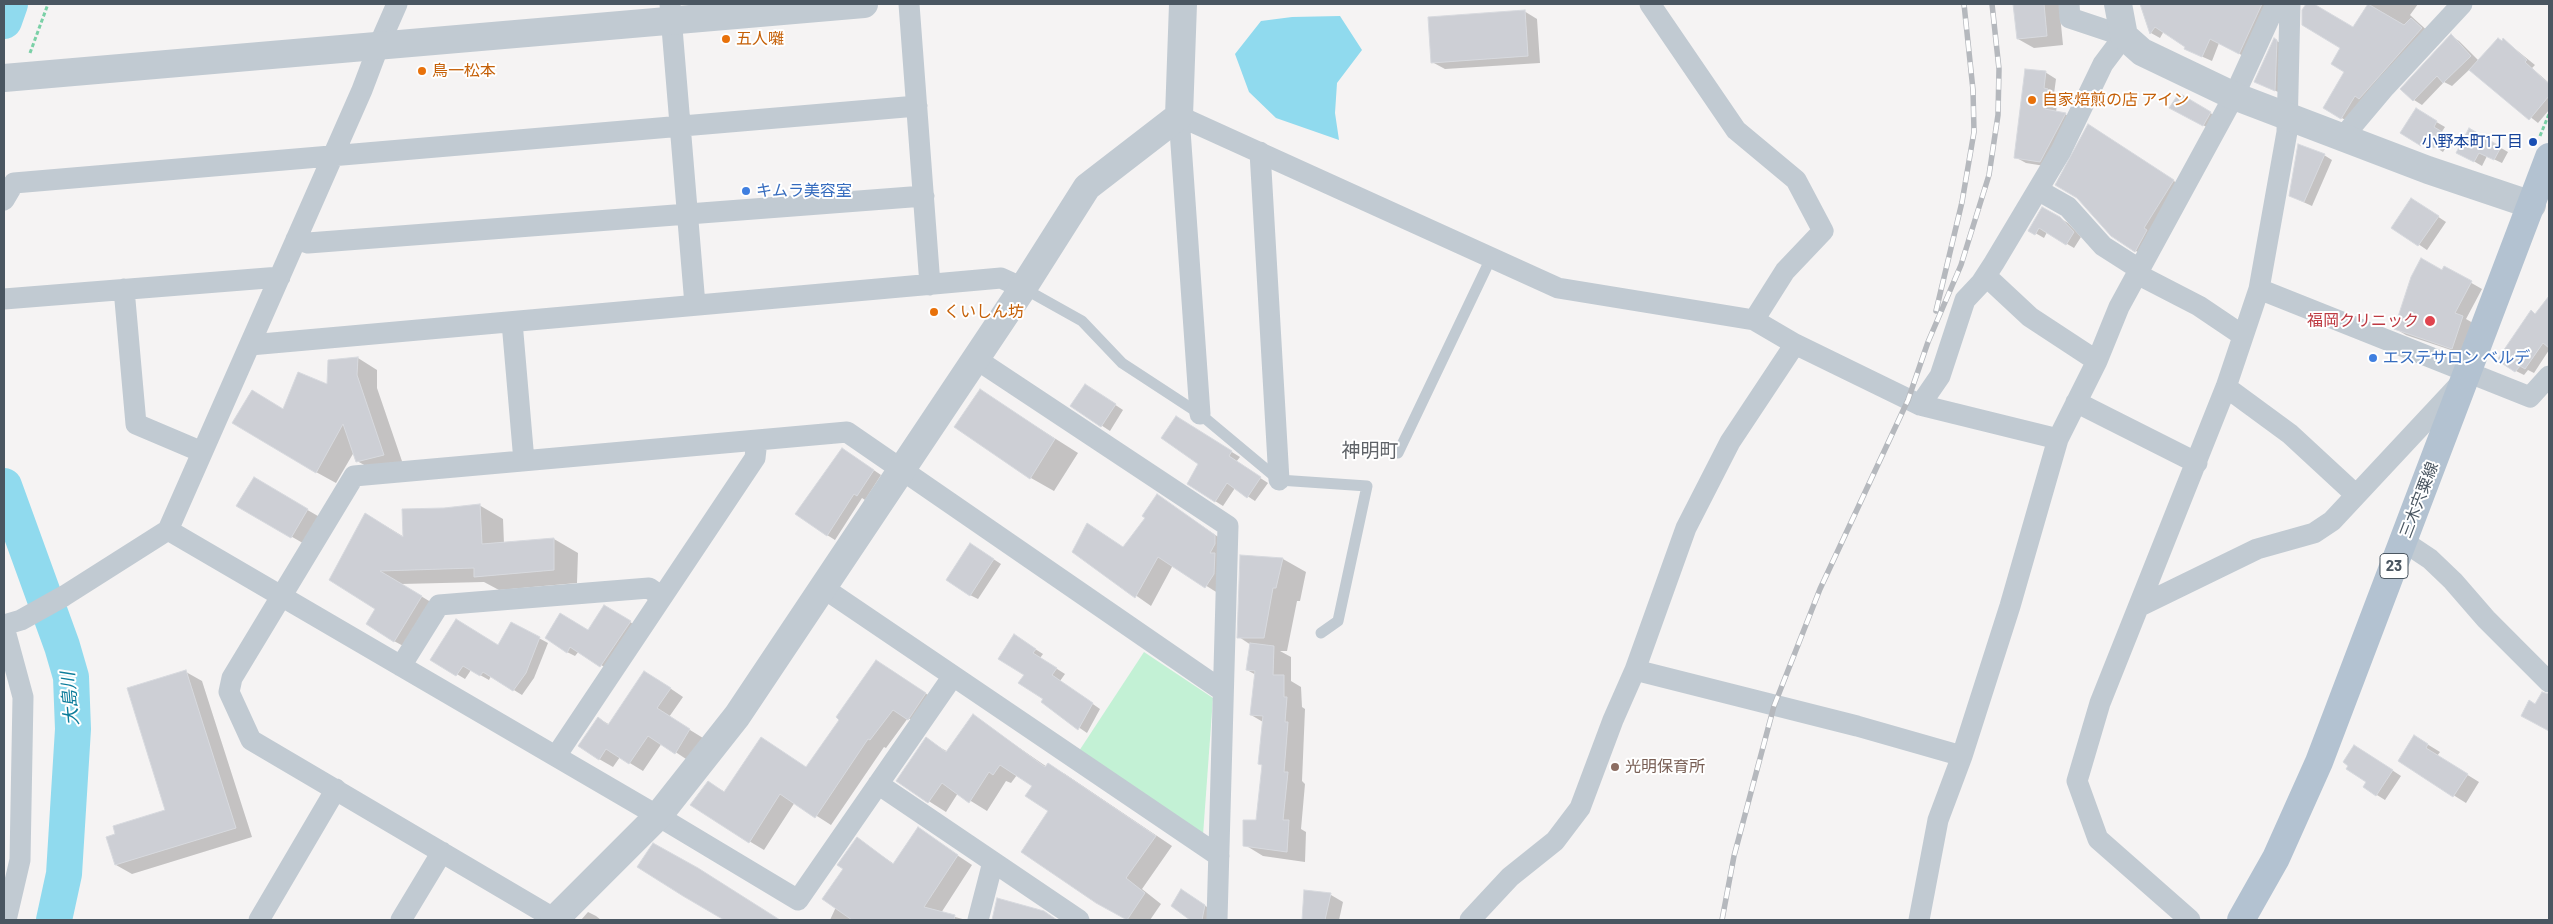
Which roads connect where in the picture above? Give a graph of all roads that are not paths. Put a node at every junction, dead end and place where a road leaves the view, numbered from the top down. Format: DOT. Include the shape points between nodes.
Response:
graph roads {
  1 [pos="397,4"];
  2 [pos="864,4"];
  3 [pos="909,4"];
  4 [pos="1183,4"];
  5 [pos="1650,4"];
  6 [pos="2069,4"];
  7 [pos="2276,4"];
  8 [pos="2290,4"];
  9 [pos="2456,6"];
  10 [pos="671,12"];
  11 [pos="2121,14"];
  12 [pos="378,46"];
  13 [pos="13,78"];
  14 [pos="2234,96"];
  15 [pos="917,106"];
  16 [pos="1179,116"];
  17 [pos="2288,116"];
  18 [pos="680,126"];
  19 [pos="2342,138"];
  20 [pos="1260,152"];
  21 [pos="334,154"];
  22 [pos="2549,157"];
  23 [pos="2038,190"];
  24 [pos="924,196"];
  25 [pos="4,200"];
  26 [pos="2540,206"];
  27 [pos="688,214"];
  28 [pos="296,239"];
  29 [pos="1491,258"];
  30 [pos="2138,271"];
  31 [pos="1986,276"];
  32 [pos="280,277"];
  33 [pos="930,285"];
  34 [pos="1023,288"];
  35 [pos="124,289"];
  36 [pos="2259,289"];
  37 [pos="4,299"];
  38 [pos="695,305"];
  39 [pos="1754,320"];
  40 [pos="512,322"];
  41 [pos="2242,335"];
  42 [pos="1795,344"];
  43 [pos="250,345"];
  44 [pos="976,359"];
  45 [pos="2097,361"];
  46 [pos="2466,376"];
  47 [pos="2549,376"];
  48 [pos="2226,387"];
  49 [pos="2076,402"];
  50 [pos="1920,405"];
  51 [pos="1200,414"];
  52 [pos="2058,439"];
  53 [pos="757,440"];
  54 [pos="202,452"];
  55 [pos="1398,453"];
  56 [pos="524,461"];
  57 [pos="2196,463"];
  58 [pos="901,470"];
  59 [pos="1278,480"];
  60 [pos="2356,495"];
  61 [pos="168,530"];
  62 [pos="2403,541"];
  63 [pos="822,587"];
  64 [pos="281,596"];
  65 [pos="662,597"];
  66 [pos="2140,606"];
  67 [pos="9,624"];
  68 [pos="1321,633"];
  69 [pos="401,666"];
  70 [pos="1635,670"];
  71 [pos="953,676"];
  72 [pos="2549,682"];
  73 [pos="1223,691"];
  74 [pos="556,756"];
  75 [pos="1962,756"];
  76 [pos="878,784"];
  77 [pos="336,789"];
  78 [pos="658,816"];
  79 [pos="442,852"];
  80 [pos="1219,856"];
  81 [pos="993,862"];
  82 [pos="6,919"];
  83 [pos="259,920"];
  84 [pos="401,920"];
  85 [pos="554,920"];
  86 [pos="978,920"];
  87 [pos="1080,920"];
  88 [pos="1217,920"];
  89 [pos="1470,920"];
  90 [pos="1918,920"];
  91 [pos="2190,920"];
  92 [pos="2241,920"];
  1 -- 12 [label="street"];
  2 -- 10 [label="street"];
  3 -- 15 [label="street"];
  4 -- 16 [label="street"];
  5 -- 39 [label="street" via="1736,130 1796,180 1823,231 1785,271"];
  6 -- 11 [label="street" via="2070,18"];
  7 -- 14 [label="street"];
  8 -- 17 [label="street"];
  9 -- 19 [label="street"];
  10 -- 12 [label="street"];
  10 -- 18 [label="street"];
  11 -- 14 [label="street" via="2142,52"];
  11 -- 23 [label="street" via="2103,64 2062,151"];
  12 -- 13 [label="street"];
  12 -- 21 [label="street"];
  14 -- 17 [label="street"];
  14 -- 30 [label="street"];
  15 -- 18 [label="street"];
  15 -- 24 [label="street"];
  16 -- 20 [label="street"];
  16 -- 34 [label="street" via="1086,187"];
  16 -- 51 [label="street"];
  17 -- 19 [label="street"];
  17 -- 36 [label="street"];
  18 -- 21 [label="street"];
  18 -- 27 [label="street"];
  19 -- 26 [label="street" via="2483,190"];
  20 -- 29 [label="street"];
  20 -- 59 [label="street"];
  21 -- 25 [label="street" via="14,183"];
  21 -- 28 [label="street"];
  22 -- 26 [label="main road, 三木宍粟線 / 23"];
  23 -- 30 [label="street" via="2068,207 2103,246"];
  23 -- 31 [label="street"];
  24 -- 27 [label="street"];
  24 -- 33 [label="street"];
  26 -- 46 [label="main road, 三木宍粟線 / 23"];
  27 -- 28 [label="street" via="308,243"];
  27 -- 38 [label="street"];
  28 -- 32 [label="street"];
  29 -- 39 [label="street" via="1558,288"];
  29 -- 55 [label="lane"];
  30 -- 41 [label="street"];
  30 -- 45 [label="street"];
  31 -- 45 [label="street" via="2030,317"];
  31 -- 50 [label="street" via="1965,300 1940,376"];
  32 -- 35 [label="street"];
  32 -- 43 [label="street"];
  33 -- 34 [label="street" via="1001,278"];
  33 -- 38 [label="street"];
  34 -- 44 [label="street"];
  34 -- 51 [label="lane" via="1082,321 1122,363"];
  35 -- 37 [label="street"];
  35 -- 54 [label="street" via="136,424"];
  36 -- 41 [label="street"];
  36 -- 46 [label="street"];
  38 -- 40 [label="street"];
  39 -- 42 [label="street"];
  40 -- 43 [label="street"];
  40 -- 56 [label="street"];
  41 -- 48 [label="street"];
  42 -- 50 [label="street"];
  42 -- 70 [label="street" via="1730,442 1686,528"];
  43 -- 54 [label="street"];
  44 -- 58 [label="street"];
  44 -- 73 [label="street" via="1228,526"];
  45 -- 49 [label="street"];
  46 -- 47 [label="street" via="2530,397"];
  46 -- 60 [label="street"];
  46 -- 62 [label="main road, 三木宍粟線 / 23"];
  48 -- 57 [label="street"];
  48 -- 60 [label="street" via="2290,434"];
  49 -- 52 [label="street"];
  49 -- 57 [label="street"];
  50 -- 52 [label="street"];
  51 -- 59 [label="lane"];
  52 -- 75 [label="street"];
  53 -- 56 [label="street"];
  53 -- 58 [label="street" via="847,432"];
  53 -- 65 [label="street" via="755,458"];
  54 -- 61 [label="street"];
  56 -- 64 [label="street" via="354,476"];
  57 -- 66 [label="street"];
  58 -- 63 [label="street"];
  58 -- 73 [label="street"];
  59 -- 68 [label="lane" via="1367,486 1338,621"];
  60 -- 66 [label="street" via="2332,521 2314,533 2257,549"];
  61 -- 64 [label="street"];
  61 -- 67 [label="street" via="64,596"];
  62 -- 72 [label="street" via="2430,559 2453,581"];
  62 -- 92 [label="main road, 三木宍粟線 / 23" via="2319,762 2276,858"];
  63 -- 71 [label="street"];
  63 -- 78 [label="street" via="737,716"];
  64 -- 69 [label="street"];
  64 -- 77 [label="street" via="232,678 230,692 251,740"];
  65 -- 69 [label="street" via="649,588 439,605"];
  65 -- 74 [label="street"];
  66 -- 91 [label="street" via="2100,703 2077,781 2098,839"];
  67 -- 82 [label="street" via="23,697 20,860"];
  69 -- 74 [label="street"];
  70 -- 75 [label="street"];
  70 -- 89 [label="street" via="1580,808 1555,842 1510,878"];
  71 -- 76 [label="street"];
  71 -- 80 [label="street"];
  73 -- 80 [label="street"];
  74 -- 78 [label="street"];
  75 -- 90 [label="street" via="1938,820"];
  76 -- 78 [label="street" via="798,900"];
  76 -- 81 [label="street"];
  77 -- 79 [label="street"];
  77 -- 83 [label="street"];
  78 -- 85 [label="street"];
  79 -- 84 [label="street"];
  79 -- 85 [label="street"];
  80 -- 88 [label="street"];
  81 -- 86 [label="street"];
  81 -- 87 [label="street"];
}
